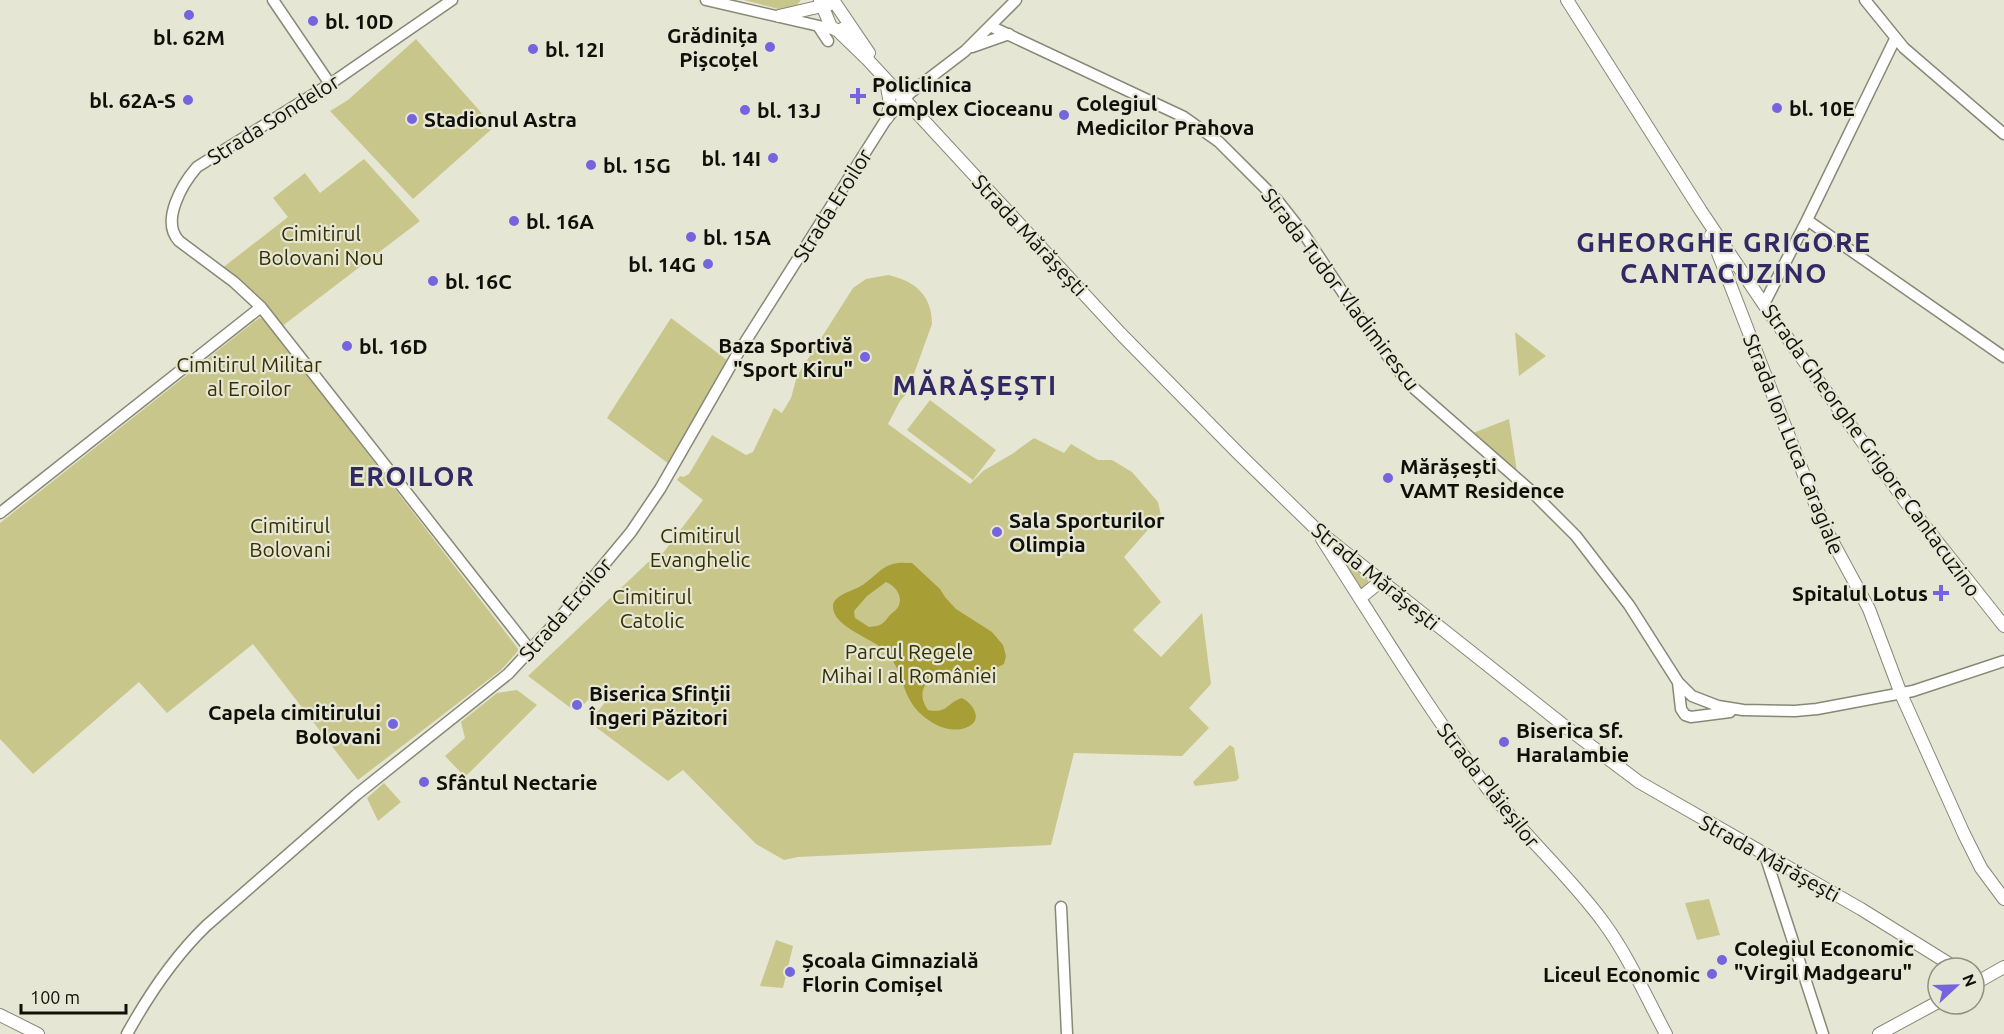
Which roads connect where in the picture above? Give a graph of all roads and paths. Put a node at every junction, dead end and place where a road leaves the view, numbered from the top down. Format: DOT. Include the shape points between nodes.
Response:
graph roads {
  1 [pos="273,0"];
  2 [pos="452,0"];
  3 [pos="706,0"];
  4 [pos="804,0"];
  5 [pos="1016,0"];
  6 [pos="1567,0"];
  7 [pos="1865,0"];
  8 [pos="833,7"];
  9 [pos="794,12"];
  10 [pos="779,16"];
  11 [pos="990,26"];
  12 [pos="829,30"];
  13 [pos="1008,34"];
  14 [pos="1895,39"];
  15 [pos="965,51"];
  16 [pos="885,77"];
  17 [pos="330,84"];
  18 [pos="904,99"];
  19 [pos="888,118"];
  20 [pos="2004,134"];
  21 [pos="1701,211"];
  22 [pos="1807,220"];
  23 [pos="1764,304"];
  24 [pos="261,307"];
  25 [pos="2004,357"];
  26 [pos="0,513"];
  27 [pos="1317,530"];
  28 [pos="1381,581"];
  29 [pos="1360,598"];
  30 [pos="2004,626"];
  31 [pos="531,651"];
  32 [pos="2004,660"];
  33 [pos="1678,682"];
  34 [pos="1901,694"];
  35 [pos="1696,698"];
  36 [pos="1681,703"];
  37 [pos="1743,710"];
  38 [pos="1694,716"];
  39 [pos="1765,855"];
  40 [pos="2004,899"];
  41 [pos="1060,907"];
  42 [pos="1937,956"];
  43 [pos="2004,967"];
  44 [pos="1986,976"];
  45 [pos="1926,1009"];
  46 [pos="0,1015"];
  47 [pos="38,1034"];
  48 [pos="127,1034"];
  49 [pos="1067,1034"];
  50 [pos="1666,1034"];
  51 [pos="1823,1034"];
  52 [pos="1879,1034"];
  1 -- 17 [label="street"];
  2 -- 17 [label="street, Strada Sondelor"];
  3 -- 10 [label="street"];
  4 -- 9 [label="main road"];
  5 -- 11 [label="street"];
  6 -- 21 [label="main road, Strada Gheorghe Grigore Cantacuzino"];
  7 -- 14 [label="street"];
  8 -- 9 [label="main road"];
  8 -- 12 [label="main road, Strada Mărășești"];
  8 -- 12 [label="main road" via="845,27"];
  8 -- 16 [label="main road, Strada Mărășești"];
  9 -- 10 [label="main road"];
  10 -- 12 [label="street"];
  11 -- 13 [label="street, Strada Tudor Vladimirescu"];
  11 -- 15 [label="street"];
  12 -- 16 [label="main road, Strada Mărășești"];
  13 -- 15 [label="street"];
  13 -- 33 [label="street, Strada Tudor Vladimirescu" via="1184,117 1210,134 1248,169 1296,224 1408,383 1530,490 1576,536 1629,605"];
  14 -- 20 [label="street"];
  14 -- 22 [label="street"];
  15 -- 18 [label="street, Strada Eroilor"];
  16 -- 18 [label="main road, Strada Mărășești"];
  16 -- 19 [label="main road"];
  17 -- 24 [label="street, Strada Sondelor" via="197,167 174,212 171,228 175,236"];
  18 -- 19 [label="street, Strada Eroilor"];
  18 -- 27 [label="main road, Strada Mărășești" via="1155,369"];
  19 -- 31 [label="street, Strada Eroilor" via="735,358 644,514"];
  21 -- 23 [label="main road, Strada Gheorghe Grigore Cantacuzino"];
  21 -- 34 [label="main road, Strada Ion Luca Caragiale" via="1812,498 1869,609"];
  22 -- 23 [label="street"];
  22 -- 25 [label="street"];
  23 -- 30 [label="main road, Strada Gheorghe Grigore Cantacuzino" via="1880,467"];
  24 -- 26 [label="street"];
  24 -- 31 [label="street, Strada Sondelor"];
  27 -- 28 [label="main road, Strada Mărășești"];
  27 -- 29 [label="main road, Strada Plăieșilor"];
  28 -- 29 [label="main road"];
  28 -- 39 [label="main road, Strada Mărășești" via="1639,782"];
  29 -- 50 [label="main road, Strada Plăieșilor" via="1455,744 1526,835 1605,924"];
  31 -- 48 [label="street, Strada Eroilor" via="508,674 345,804 206,926 162,976"];
  32 -- 34 [label="street"];
  33 -- 35 [label="street, Strada Tudor Vladimirescu"];
  33 -- 36 [label="street, Strada Tudor Vladimirescu"];
  34 -- 37 [label="street" via="1806,710"];
  34 -- 40 [label="main road, Strada Ion Luca Caragiale" via="1976,860"];
  35 -- 36 [label="street" via="1686,698"];
  35 -- 37 [label="street"];
  35 -- 38 [label="street" via="1701,709"];
  36 -- 38 [label="street" via="1685,715"];
  37 -- 38 [label="street"];
  39 -- 42 [label="main road, Strada Mărășești"];
  39 -- 51 [label="street"];
  41 -- 49 [label="street"];
  43 -- 44 [label="main road"];
  45 -- 52 [label="main road"];
  46 -- 47 [label="main road"];
}
